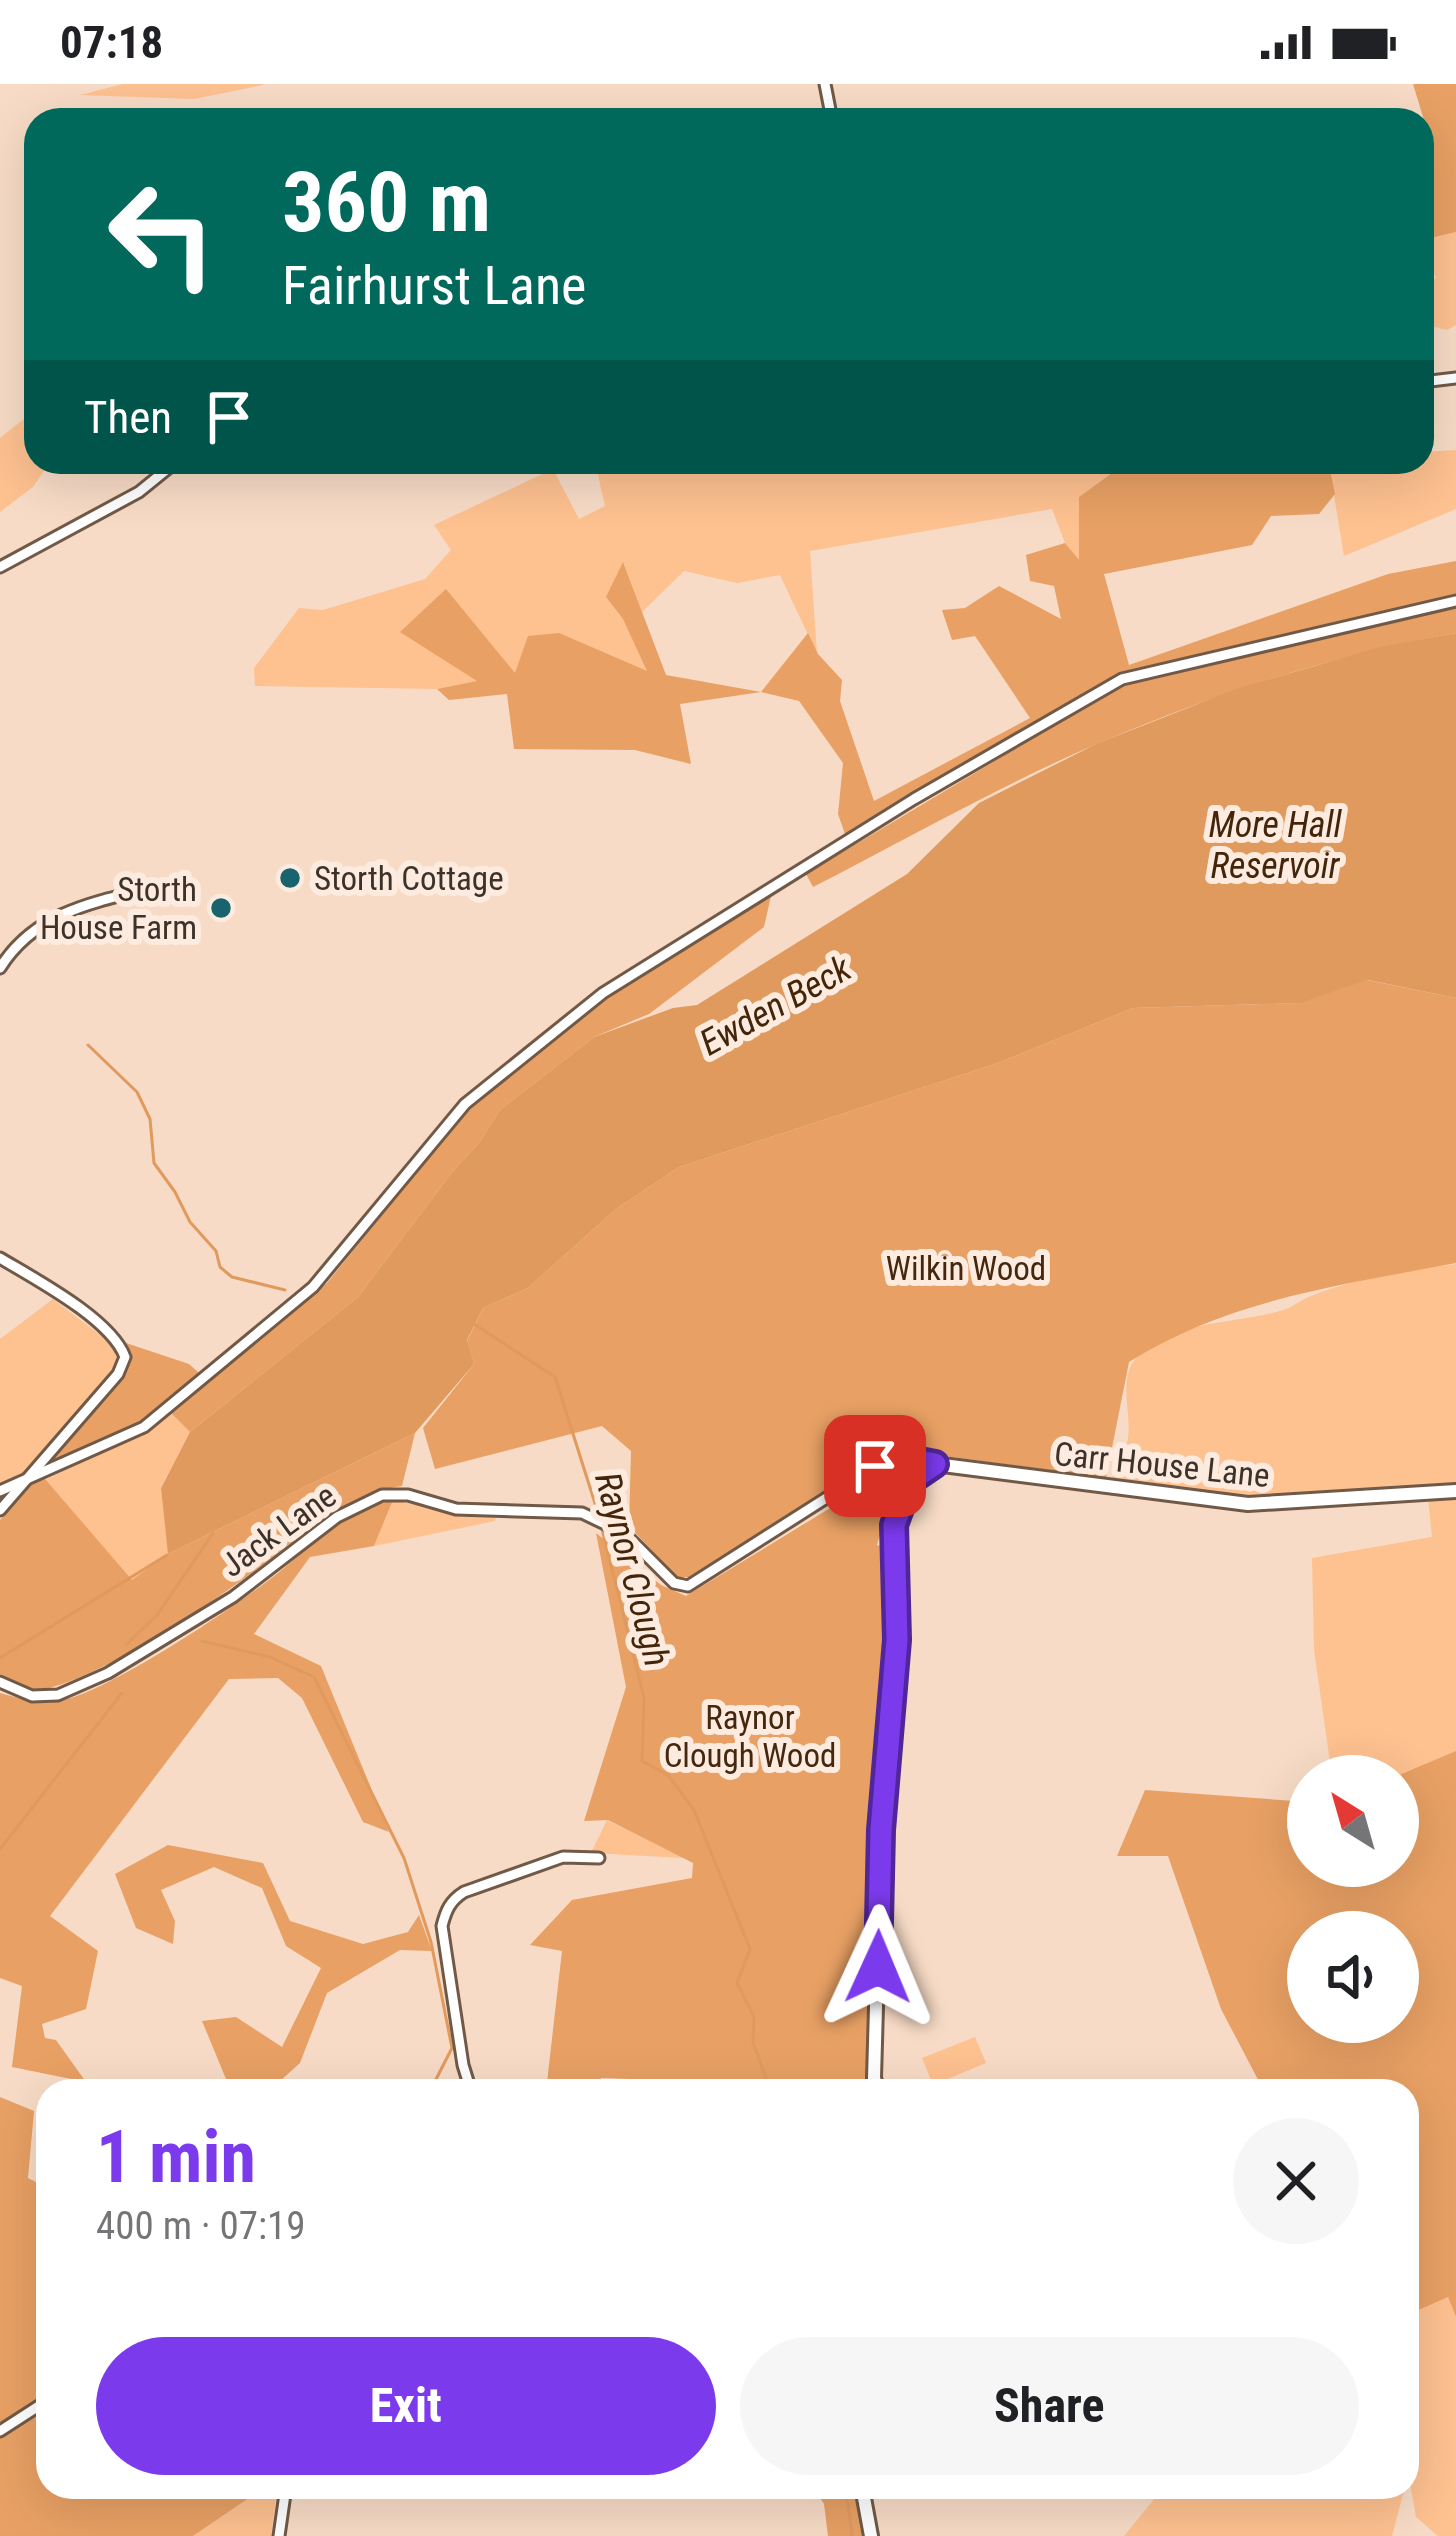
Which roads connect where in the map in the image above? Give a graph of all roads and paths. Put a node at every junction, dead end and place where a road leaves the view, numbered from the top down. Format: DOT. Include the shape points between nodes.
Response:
graph roads {
  1 [pos="162,474"];
  2 [pos="0,567"];
  3 [pos="1456,601"];
  4 [pos="148,889"];
  5 [pos="0,968"];
  6 [pos="0,1258"];
  7 [pos="935,1464"];
  8 [pos="27,1479"];
  9 [pos="0,1491"];
  10 [pos="1456,1491"];
  11 [pos="0,1510"];
  12 [pos="0,1682"];
  13 [pos="599,1858"];
  14 [pos="467,2079"];
  15 [pos="874,2079"];
  16 [pos="36,2408"];
  17 [pos="0,2432"];
  18 [pos="284,2499"];
  19 [pos="864,2499"];
  20 [pos="279,2536"];
  21 [pos="871,2536"];
  1 -- 2 [label="street"];
  3 -- 8 [label="street" via="1123,679 882,818 603,993 465,1104 290,1307 144,1427"];
  4 -- 5 [label="street" via="70,908 23,938"];
  6 -- 8 [label="street" via="101,1327 124,1357"];
  7 -- 10 [label="street, Carr House Lane" via="1248,1504"];
  7 -- 12 [label="street, Jack Lane" via="886,1460 688,1586 624,1533 582,1513 456,1509 382,1495 96,1678 58,1695 32,1696"];
  7 -- 15 [label="street" via="910,1481 894,1525 897,1640 881,1830"];
  8 -- 9 [label="street"];
  8 -- 11 [label="street"];
  13 -- 14 [label="street" via="562,1857 453,1898 442,1926"];
  16 -- 17 [label="street"];
  18 -- 20 [label="street"];
  19 -- 21 [label="street"];
}
